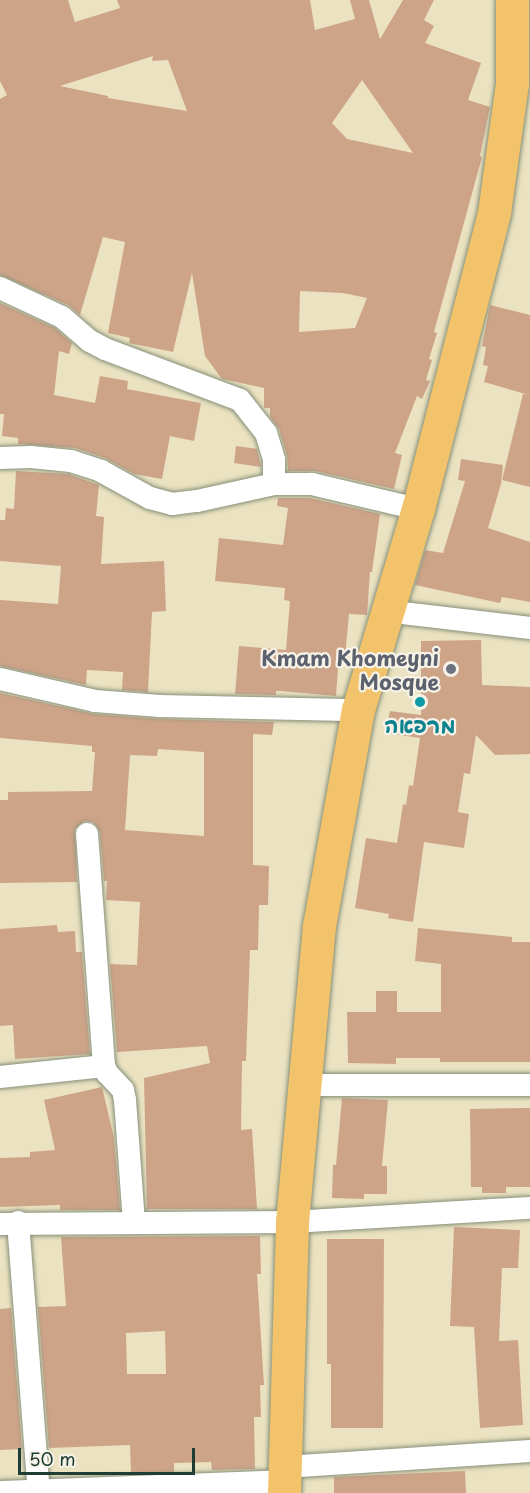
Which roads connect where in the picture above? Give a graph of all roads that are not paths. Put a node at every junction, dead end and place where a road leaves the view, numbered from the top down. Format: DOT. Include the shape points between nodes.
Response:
graph roads {
  1 [pos="512,0"];
  2 [pos="0,288"];
  3 [pos="0,458"];
  4 [pos="274,484"];
  5 [pos="418,509"];
  6 [pos="386,611"];
  7 [pos="530,628"];
  8 [pos="0,679"];
  9 [pos="358,710"];
  10 [pos="87,834"];
  11 [pos="104,1066"];
  12 [pos="0,1077"];
  13 [pos="305,1085"];
  14 [pos="530,1085"];
  15 [pos="530,1208"];
  16 [pos="134,1222"];
  17 [pos="292,1222"];
  18 [pos="9,1223"];
  19 [pos="530,1451"];
  20 [pos="284,1480"];
  21 [pos="39,1491"];
  22 [pos="0,1492"];
  1 -- 5 [label="main road" via="512,84 494,213"];
  2 -- 4 [label="street" via="62,317 105,349 240,400 266,433 274,460"];
  3 -- 4 [label="street" via="71,461 101,471 150,498 172,504"];
  4 -- 5 [label="street" via="312,484"];
  5 -- 6 [label="main road"];
  6 -- 7 [label="street"];
  6 -- 9 [label="main road"];
  8 -- 9 [label="street" via="95,701"];
  9 -- 13 [label="main road" via="319,926"];
  10 -- 11 [label="street"];
  11 -- 12 [label="street"];
  11 -- 16 [label="street" via="123,1089"];
  13 -- 14 [label="street"];
  13 -- 17 [label="main road"];
  15 -- 17 [label="street"];
  16 -- 17 [label="street"];
  16 -- 18 [label="street"];
  17 -- 20 [label="main road"];
  18 -- 21 [label="street"];
  19 -- 20 [label="street"];
  20 -- 21 [label="street"];
  21 -- 22 [label="street"];
}
